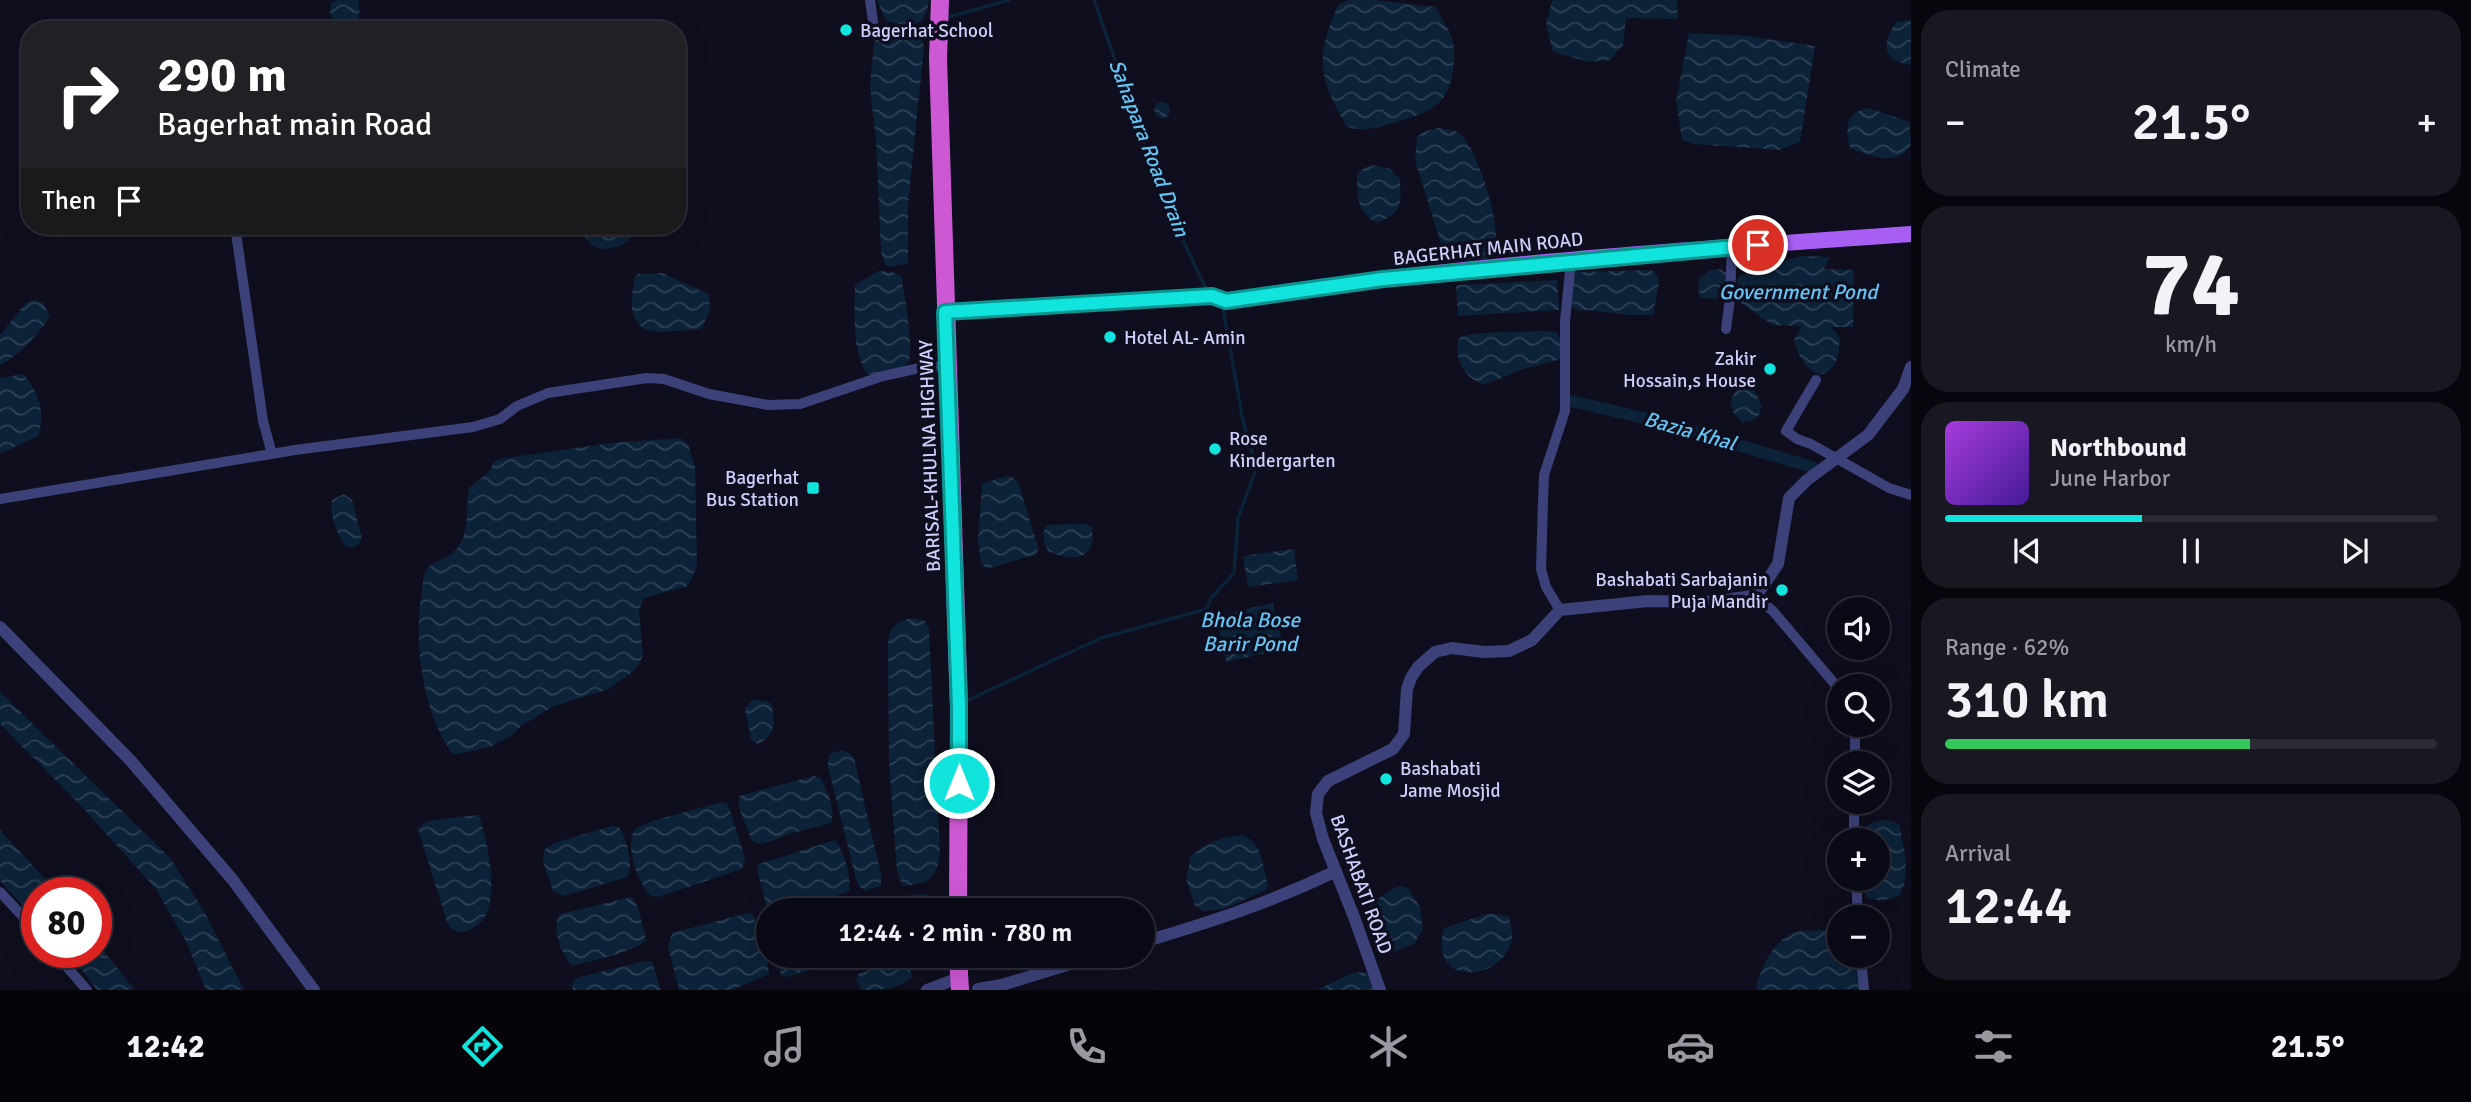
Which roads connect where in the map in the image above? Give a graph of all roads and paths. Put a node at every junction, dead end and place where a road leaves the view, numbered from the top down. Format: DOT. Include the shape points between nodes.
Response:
graph roads {
  1 [pos="870,0"];
  2 [pos="940,0"];
  3 [pos="873,22"];
  4 [pos="1911,234"];
  5 [pos="236,235"];
  6 [pos="1732,246"];
  7 [pos="1570,261"];
  8 [pos="945,312"];
  9 [pos="1726,329"];
  10 [pos="947,366"];
  11 [pos="1911,367"];
  12 [pos="1816,380"];
  13 [pos="272,454"];
  14 [pos="1832,461"];
  15 [pos="1911,495"];
  16 [pos="0,499"];
  17 [pos="1754,596"];
  18 [pos="1560,610"];
  19 [pos="0,627"];
  20 [pos="1827,675"];
  21 [pos="1336,871"];
  22 [pos="0,892"];
  23 [pos="958,898"];
  24 [pos="21,915"];
  25 [pos="1155,938"];
  26 [pos="68,968"];
  27 [pos="961,968"];
  28 [pos="1051,968"];
  29 [pos="1862,968"];
  30 [pos="965,986"];
  31 [pos="87,990"];
  32 [pos="314,990"];
  33 [pos="927,990"];
  34 [pos="1380,990"];
  35 [pos="1864,990"];
  1 -- 3 [label="street"];
  2 -- 8 [label="highway, BARISAL-KHULNA HIGHWAY"];
  4 -- 6 [label="main road, BAGERHAT MAIN ROAD"];
  5 -- 13 [label="street" via="262,421"];
  6 -- 7 [label="main road, BAGERHAT MAIN ROAD"];
  6 -- 9 [label="street"];
  7 -- 8 [label="main road, BAGERHAT MAIN ROAD" via="1383,279 1226,301 1212,296"];
  7 -- 18 [label="street" via="1565,411 1544,475 1541,569"];
  8 -- 10 [label="highway, BARISAL-KHULNA HIGHWAY"];
  10 -- 13 [label="street" via="883,376 800,404 768,405 709,394 664,379 647,379 548,393 500,419 472,427"];
  10 -- 23 [label="highway, BARISAL-KHULNA HIGHWAY" via="959,707"];
  11 -- 14 [label="street" via="1903,390 1868,435"];
  12 -- 14 [label="street" via="1786,431"];
  13 -- 16 [label="street"];
  14 -- 15 [label="street"];
  14 -- 17 [label="street" via="1789,498 1777,564"];
  17 -- 18 [label="street"];
  17 -- 20 [label="street" via="1773,611"];
  18 -- 21 [label="street, BASHABATI ROAD" via="1532,640 1509,651 1452,648 1435,652 1418,667 1407,689 1404,734 1393,749 1328,781 1318,794 1316,813"];
  19 -- 32 [label="street" via="131,761 232,879"];
  21 -- 25 [label="street" via="1236,914"];
  21 -- 34 [label="street, BASHABATI ROAD"];
  22 -- 24 [label="street"];
  26 -- 31 [label="street"];
  27 -- 30 [label="highway"];
  28 -- 30 [label="street" via="1002,985"];
  29 -- 35 [label="street"];
  30 -- 33 [label="street"];
}
